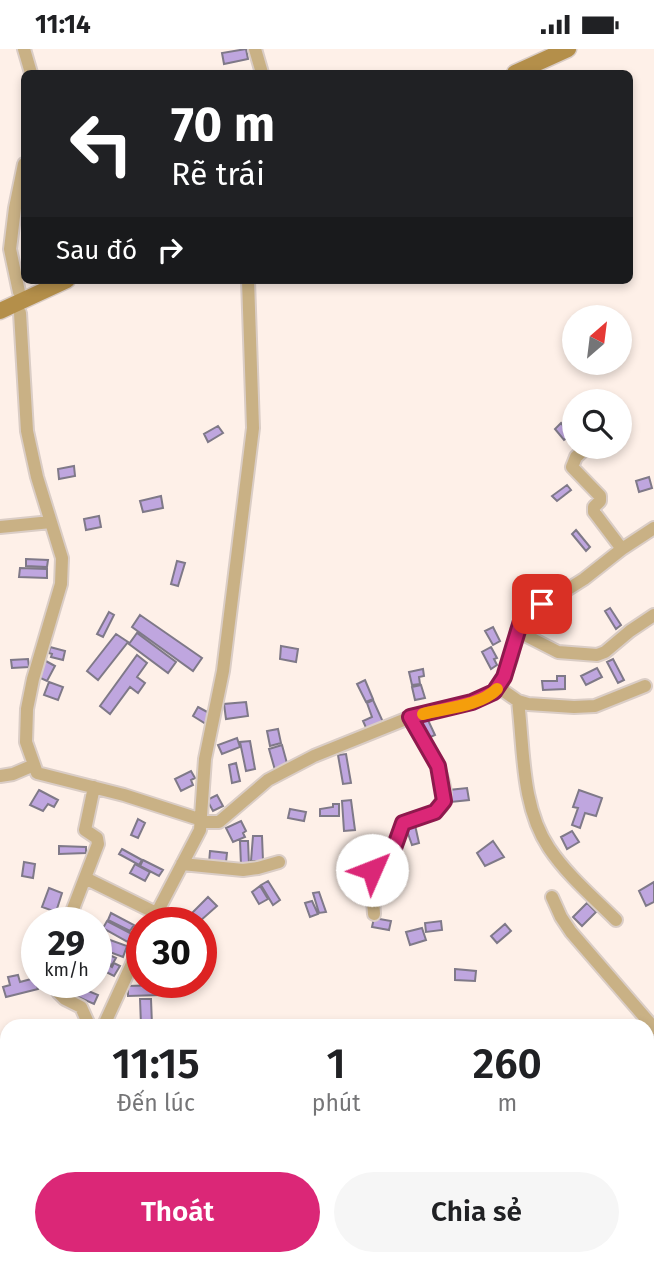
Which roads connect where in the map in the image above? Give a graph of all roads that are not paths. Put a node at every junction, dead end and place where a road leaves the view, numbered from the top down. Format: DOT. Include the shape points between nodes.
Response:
graph roads {
  1 [pos="24,49"];
  2 [pos="255,49"];
  3 [pos="568,49"];
  4 [pos="30,70"];
  5 [pos="261,70"];
  6 [pos="522,70"];
  7 [pos="21,179"];
  8 [pos="58,284"];
  9 [pos="248,284"];
  10 [pos="19,292"];
  11 [pos="0,311"];
  12 [pos="20,313"];
  13 [pos="575,459"];
  14 [pos="51,522"];
  15 [pos="0,527"];
  16 [pos="654,528"];
  17 [pos="622,549"];
  18 [pos="654,615"];
  19 [pos="517,631"];
  20 [pos="499,687"];
  21 [pos="645,687"];
  22 [pos="518,701"];
  23 [pos="410,717"];
  24 [pos="34,765"];
  25 [pos="0,776"];
  26 [pos="94,787"];
  27 [pos="200,819"];
  28 [pos="279,862"];
  29 [pos="182,864"];
  30 [pos="85,878"];
  31 [pos="552,897"];
  32 [pos="74,907"];
  33 [pos="135,907"];
  34 [pos="160,907"];
  35 [pos="374,914"];
  36 [pos="616,920"];
  37 [pos="126,977"];
  38 [pos="64,998"];
  39 [pos="86,1019"];
  40 [pos="107,1019"];
  41 [pos="646,1019"];
  1 -- 4 [label="street"];
  2 -- 5 [label="street"];
  3 -- 6 [label="main road"];
  7 -- 10 [label="street" via="10,249"];
  8 -- 11 [label="main road"];
  9 -- 27 [label="street" via="253,428"];
  12 -- 14 [label="street" via="27,431"];
  13 -- 17 [label="street" via="572,467 600,496 594,512"];
  14 -- 15 [label="street"];
  14 -- 24 [label="street" via="62,558 62,578 27,709 26,743"];
  16 -- 17 [label="street"];
  17 -- 19 [label="street" via="527,615"];
  18 -- 19 [label="street" via="597,655 558,652"];
  19 -- 20 [label="street"];
  20 -- 22 [label="street"];
  20 -- 23 [label="street" via="486,697"];
  21 -- 22 [label="street" via="595,706"];
  22 -- 36 [label="street" via="527,785 542,836 562,865"];
  23 -- 27 [label="street" via="268,780 219,822"];
  23 -- 35 [label="street" via="438,766 444,801 435,812 403,823 393,851 374,862"];
  24 -- 25 [label="street"];
  24 -- 26 [label="street" via="37,773"];
  26 -- 27 [label="street"];
  26 -- 30 [label="street" via="85,830 98,844"];
  27 -- 29 [label="street" via="196,841"];
  28 -- 29 [label="street" via="243,870"];
  29 -- 34 [label="street"];
  30 -- 32 [label="street"];
  30 -- 33 [label="street"];
  31 -- 41 [label="street" via="571,932"];
  37 -- 40 [label="street"];
  38 -- 39 [label="street" via="81,1007"];
}
